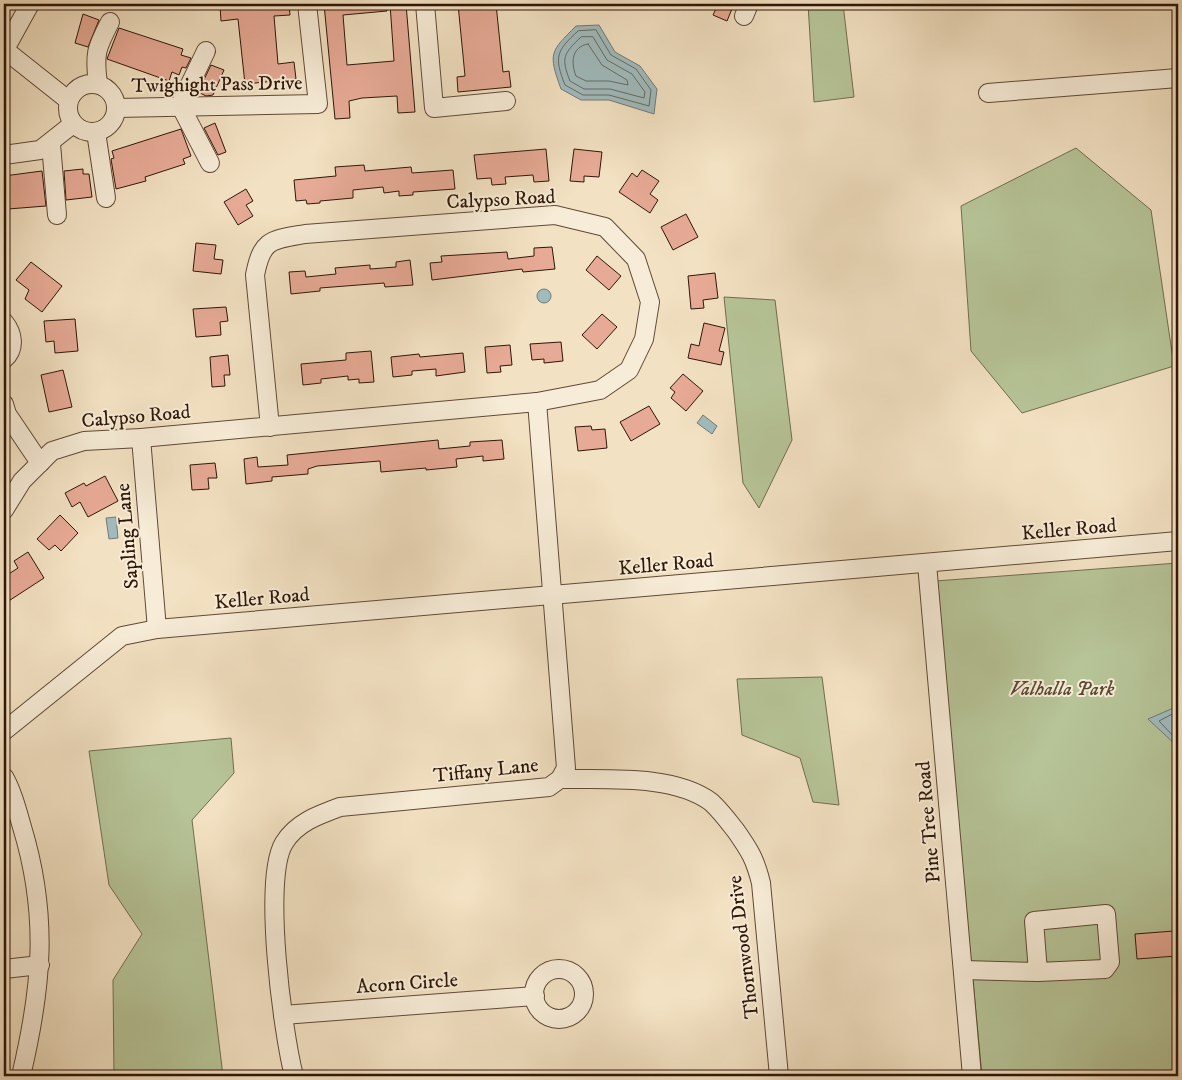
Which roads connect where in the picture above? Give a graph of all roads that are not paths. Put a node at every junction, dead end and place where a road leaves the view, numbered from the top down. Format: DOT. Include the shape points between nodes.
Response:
graph roads {
  1 [pos="30,4"];
  2 [pos="307,4"];
  3 [pos="425,4"];
  4 [pos="110,22"];
  5 [pos="4,50"];
  6 [pos="206,51"];
  7 [pos="1178,78"];
  8 [pos="98,84"];
  9 [pos="988,93"];
  10 [pos="68,100"];
  11 [pos="506,101"];
  12 [pos="180,107"];
  13 [pos="116,108"];
  14 [pos="73,124"];
  15 [pos="96,132"];
  16 [pos="50,144"];
  17 [pos="4,155"];
  18 [pos="210,163"];
  19 [pos="106,198"];
  20 [pos="57,215"];
  21 [pos="4,322"];
  22 [pos="4,359"];
  23 [pos="537,402"];
  24 [pos="4,404"];
  25 [pos="270,427"];
  26 [pos="141,438"];
  27 [pos="40,463"];
  28 [pos="4,510"];
  29 [pos="1178,541"];
  30 [pos="927,564"];
  31 [pos="552,596"];
  32 [pos="157,629"];
  33 [pos="4,731"];
  34 [pos="4,777"];
  35 [pos="560,779"];
  36 [pos="40,965"];
  37 [pos="4,969"];
  38 [pos="963,970"];
  39 [pos="1038,972"];
  40 [pos="535,996"];
  41 [pos="282,1015"];
  42 [pos="21,1076"];
  43 [pos="294,1076"];
  44 [pos="779,1076"];
  45 [pos="972,1076"];
  1 -- 5 [label="street"];
  2 -- 12 [label="street, Twighight Pass Drive" via="318,104"];
  3 -- 11 [label="street" via="434,108"];
  4 -- 8 [label="street" via="97,48"];
  5 -- 10 [label="street"];
  6 -- 12 [label="street"];
  7 -- 9 [label="street"];
  8 -- 10 [label="street" via="83,85"];
  8 -- 13 [label="street" via="109,91"];
  10 -- 14 [label="street" via="68,115"];
  12 -- 13 [label="street, Twighight Pass Drive"];
  12 -- 18 [label="street"];
  13 -- 15 [label="street" via="110,124"];
  14 -- 15 [label="street" via="84,131"];
  14 -- 16 [label="street"];
  15 -- 19 [label="street"];
  16 -- 17 [label="street" via="40,150"];
  16 -- 20 [label="street"];
  21 -- 22 [label="street" via="10,328 13,343"];
  23 -- 25 [label="street, Calypso Road"];
  23 -- 25 [label="street, Calypso Road" via="600,390 629,370 644,339 650,302 636,259 605,227 555,215 305,234 273,240 259,255 255,275"];
  23 -- 31 [label="street, Tiffany Lane"];
  24 -- 27 [label="street" via="7,414"];
  25 -- 26 [label="street, Calypso Road"];
  26 -- 27 [label="street, Calypso Road" via="84,441 52,452"];
  26 -- 32 [label="street, Sapling Lane"];
  27 -- 28 [label="street, Calypso Road" via="22,481"];
  29 -- 30 [label="street, Keller Road"];
  30 -- 31 [label="street, Keller Road"];
  30 -- 38 [label="street, Pine Tree Road"];
  31 -- 32 [label="street, Keller Road"];
  31 -- 35 [label="street, Tiffany Lane" via="566,757 566,768"];
  32 -- 33 [label="street, Keller Road" via="122,636"];
  34 -- 36 [label="street" via="26,841 36,884"];
  35 -- 41 [label="street, Tiffany Lane" via="549,787 340,807 315,816 294,829 277,858 275,881"];
  35 -- 44 [label="street, Thornwood Drive" via="660,783 683,789 710,802 731,825 754,857 761,883"];
  36 -- 37 [label="street"];
  36 -- 42 [label="street"];
  38 -- 39 [label="street"];
  38 -- 45 [label="street, Pine Tree Road"];
  39 -- 39 [label="street" via="1101,971 1109,966 1106,914 1034,921"];
  40 -- 41 [label="street, Acorn Circle"];
  41 -- 43 [label="street, Tiffany Lane"];
}
